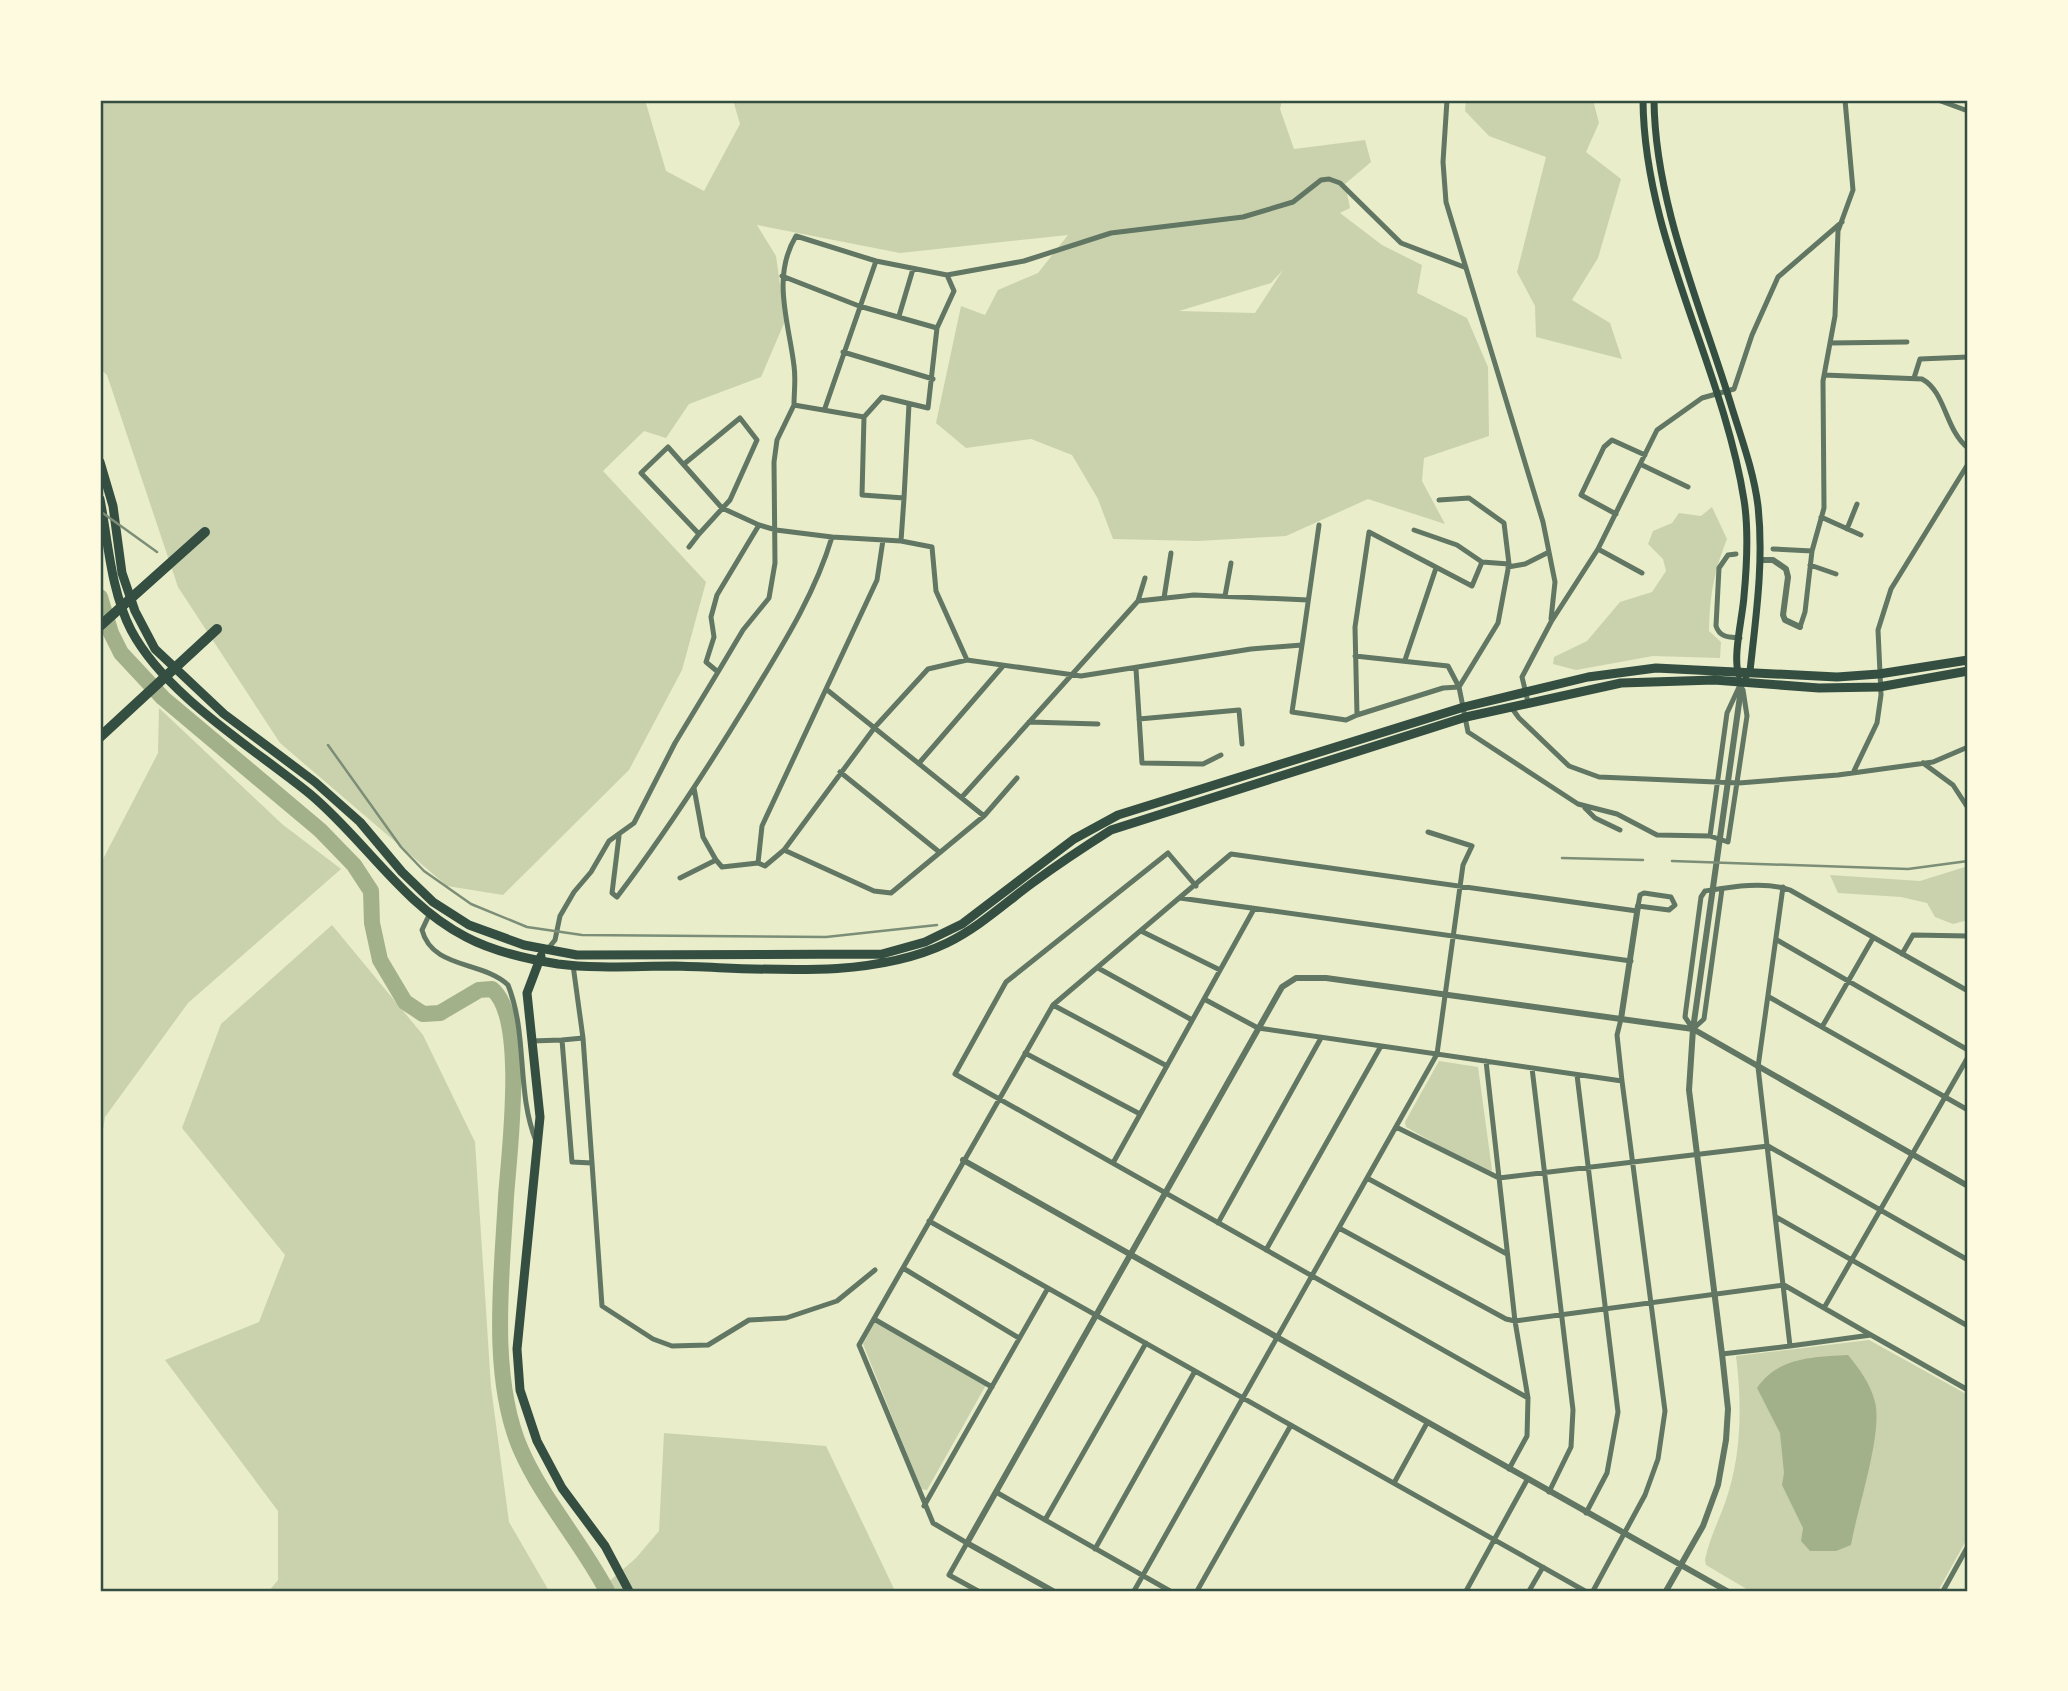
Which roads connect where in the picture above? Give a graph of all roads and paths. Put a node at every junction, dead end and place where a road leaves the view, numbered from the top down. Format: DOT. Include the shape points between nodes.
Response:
graph roads {
  1 [pos="1447,100"];
  2 [pos="1643,100"];
  3 [pos="1654,100"];
  4 [pos="1845,100"];
  5 [pos="1938,100"];
  6 [pos="1968,111"];
  7 [pos="1842,222"];
  8 [pos="876,261"];
  9 [pos="1464,267"];
  10 [pos="913,269"];
  11 [pos="947,275"];
  12 [pos="782,276"];
  13 [pos="859,306"];
  14 [pos="899,316"];
  15 [pos="937,328"];
  16 [pos="1907,342"];
  17 [pos="1830,343"];
  18 [pos="843,352"];
  19 [pos="1968,357"];
  20 [pos="1824,375"];
  21 [pos="1914,378"];
  22 [pos="933,379"];
  23 [pos="909,404"];
  24 [pos="794,405"];
  25 [pos="825,408"];
  26 [pos="864,417"];
  27 [pos="1968,448"];
  28 [pos="1645,456"];
  29 [pos="100,461"];
  30 [pos="684,464"];
  31 [pos="1968,464"];
  32 [pos="1642,465"];
  33 [pos="1688,487"];
  34 [pos="904,498"];
  35 [pos="100,499"];
  36 [pos="1439,500"];
  37 [pos="1857,504"];
  38 [pos="722,508"];
  39 [pos="1616,513"];
  40 [pos="1821,517"];
  41 [pos="759,525"];
  42 [pos="1319,525"];
  43 [pos="1847,529"];
  44 [pos="776,530"];
  45 [pos="1415,530"];
  46 [pos="205,532"];
  47 [pos="699,534"];
  48 [pos="1861,535"];
  49 [pos="832,537"];
  50 [pos="883,540"];
  51 [pos="901,541"];
  52 [pos="689,547"];
  53 [pos="1598,549"];
  54 [pos="1773,549"];
  55 [pos="1812,551"];
  56 [pos="1549,552"];
  57 [pos="1171,553"];
  58 [pos="1735,554"];
  59 [pos="1760,561"];
  60 [pos="1482,562"];
  61 [pos="1231,563"];
  62 [pos="1810,565"];
  63 [pos="1508,566"];
  64 [pos="1436,568"];
  65 [pos="1642,573"];
  66 [pos="1836,574"];
  67 [pos="1145,578"];
  68 [pos="1226,596"];
  69 [pos="1164,598"];
  70 [pos="1308,600"];
  71 [pos="1138,601"];
  72 [pos="1550,622"];
  73 [pos="100,626"];
  74 [pos="1800,627"];
  75 [pos="217,629"];
  76 [pos="1740,638"];
  77 [pos="1302,645"];
  78 [pos="1355,656"];
  79 [pos="967,660"];
  80 [pos="1405,660"];
  81 [pos="1968,660"];
  82 [pos="1003,666"];
  83 [pos="1136,669"];
  84 [pos="1737,670"];
  85 [pos="1750,671"];
  86 [pos="1968,671"];
  87 [pos="718,672"];
  88 [pos="1879,674"];
  89 [pos="1070,675"];
  90 [pos="1742,682"];
  91 [pos="1459,687"];
  92 [pos="1879,687"];
  93 [pos="826,689"];
  94 [pos="1525,691"];
  95 [pos="1528,702"];
  96 [pos="1511,707"];
  97 [pos="1465,712"];
  98 [pos="1357,715"];
  99 [pos="1139,719"];
  100 [pos="1029,722"];
  101 [pos="1098,724"];
  102 [pos="875,727"];
  103 [pos="102,735"];
  104 [pos="1242,744"];
  105 [pos="1968,747"];
  106 [pos="1221,755"];
  107 [pos="920,762"];
  108 [pos="1923,763"];
  109 [pos="840,772"];
  110 [pos="1853,773"];
  111 [pos="1017,778"];
  112 [pos="1718,781"];
  113 [pos="1739,783"];
  114 [pos="694,788"];
  115 [pos="962,797"];
  116 [pos="1583,806"];
  117 [pos="1968,808"];
  118 [pos="984,816"];
  119 [pos="1619,830"];
  120 [pos="1428,832"];
  121 [pos="619,836"];
  122 [pos="1710,836"];
  123 [pos="785,850"];
  124 [pos="938,851"];
  125 [pos="716,860"];
  126 [pos="758,863"];
  127 [pos="680,878"];
  128 [pos="1461,885"];
  129 [pos="1196,886"];
  130 [pos="1783,887"];
  131 [pos="1722,889"];
  132 [pos="1180,898"];
  133 [pos="1254,909"];
  134 [pos="1637,909"];
  135 [pos="430,913"];
  136 [pos="1142,931"];
  137 [pos="1454,936"];
  138 [pos="1968,936"];
  139 [pos="1873,938"];
  140 [pos="1777,940"];
  141 [pos="546,951"];
  142 [pos="1902,954"];
  143 [pos="537,960"];
  144 [pos="1632,961"];
  145 [pos="573,965"];
  146 [pos="1098,968"];
  147 [pos="1220,970"];
  148 [pos="1848,981"];
  149 [pos="1968,991"];
  150 [pos="1446,993"];
  151 [pos="1769,997"];
  152 [pos="1204,999"];
  153 [pos="1053,1005"];
  154 [pos="1621,1018"];
  155 [pos="1192,1020"];
  156 [pos="1822,1027"];
  157 [pos="1258,1028"];
  158 [pos="1693,1029"];
  159 [pos="583,1038"];
  160 [pos="1321,1038"];
  161 [pos="562,1040"];
  162 [pos="531,1041"];
  163 [pos="1381,1046"];
  164 [pos="1968,1050"];
  165 [pos="1025,1053"];
  166 [pos="1437,1054"];
  167 [pos="1968,1057"];
  168 [pos="1486,1061"];
  169 [pos="1167,1066"];
  170 [pos="1758,1067"];
  171 [pos="1532,1068"];
  172 [pos="1577,1074"];
  173 [pos="1622,1081"];
  174 [pos="1945,1097"];
  175 [pos="998,1098"];
  176 [pos="1968,1110"];
  177 [pos="1140,1114"];
  178 [pos="1396,1127"];
  179 [pos="1768,1146"];
  180 [pos="539,1147"];
  181 [pos="1698,1153"];
  182 [pos="1912,1154"];
  183 [pos="963,1160"];
  184 [pos="1634,1161"];
  185 [pos="592,1163"];
  186 [pos="1112,1163"];
  187 [pos="1589,1167"];
  188 [pos="1543,1173"];
  189 [pos="1367,1178"];
  190 [pos="1499,1178"];
  191 [pos="1968,1186"];
  192 [pos="1166,1193"];
  193 [pos="1880,1210"];
  194 [pos="1776,1216"];
  195 [pos="929,1221"];
  196 [pos="1218,1223"];
  197 [pos="1339,1228"];
  198 [pos="1266,1250"];
  199 [pos="1507,1254"];
  200 [pos="1131,1255"];
  201 [pos="1852,1259"];
  202 [pos="1968,1260"];
  203 [pos="903,1268"];
  204 [pos="875,1270"];
  205 [pos="1312,1276"];
  206 [pos="1784,1285"];
  207 [pos="1048,1288"];
  208 [pos="1715,1295"];
  209 [pos="1651,1302"];
  210 [pos="1606,1307"];
  211 [pos="1824,1308"];
  212 [pos="1561,1314"];
  213 [pos="1097,1315"];
  214 [pos="874,1319"];
  215 [pos="1515,1321"];
  216 [pos="1968,1326"];
  217 [pos="1871,1335"];
  218 [pos="1019,1338"];
  219 [pos="1277,1338"];
  220 [pos="1146,1343"];
  221 [pos="1790,1346"];
  222 [pos="1722,1354"];
  223 [pos="1195,1371"];
  224 [pos="992,1387"];
  225 [pos="1968,1390"];
  226 [pos="1243,1398"];
  227 [pos="1528,1398"];
  228 [pos="1427,1423"];
  229 [pos="1291,1425"];
  230 [pos="1509,1469"];
  231 [pos="1527,1480"];
  232 [pos="1394,1483"];
  233 [pos="996,1492"];
  234 [pos="1549,1492"];
  235 [pos="924,1506"];
  236 [pos="1586,1513"];
  237 [pos="1045,1520"];
  238 [pos="1625,1535"];
  239 [pos="1495,1540"];
  240 [pos="967,1543"];
  241 [pos="1968,1546"];
  242 [pos="1095,1549"];
  243 [pos="1681,1564"];
  244 [pos="1543,1567"];
  245 [pos="1142,1576"];
  246 [pos="629,1591"];
  247 [pos="978,1591"];
  248 [pos="1053,1591"];
  249 [pos="1133,1591"];
  250 [pos="1170,1591"];
  251 [pos="1197,1591"];
  252 [pos="1466,1591"];
  253 [pos="1529,1591"];
  254 [pos="1586,1591"];
  255 [pos="1593,1591"];
  256 [pos="1666,1591"];
  257 [pos="1727,1591"];
  258 [pos="1942,1591"];
  1 -- 9 [label="street" via="1446,202"];
  2 -- 76 [label="main road" via="1645,152 1661,222 1744,500 1747,542"];
  3 -- 59 [label="main road" via="1659,156 1675,226 1758,504"];
  4 -- 7 [label="street" via="1853,190"];
  5 -- 6 [label="street"];
  7 -- 17 [label="street"];
  7 -- 28 [label="street" via="1778,278 1734,389 1702,398 1674,415 1657,430"];
  8 -- 10 [label="street"];
  8 -- 12 [label="street" via="796,236 787,250"];
  8 -- 13 [label="street"];
  9 -- 11 [label="street" via="1401,243 1340,183 1329,178 1293,202 1243,218 1111,233 1024,261"];
  9 -- 56 [label="street"];
  10 -- 11 [label="street"];
  10 -- 14 [label="street"];
  11 -- 15 [label="street" via="954,291"];
  12 -- 13 [label="street"];
  12 -- 24 [label="street" via="795,370"];
  13 -- 14 [label="street"];
  13 -- 18 [label="street"];
  14 -- 15 [label="street"];
  15 -- 22 [label="street"];
  16 -- 17 [label="street"];
  17 -- 20 [label="street"];
  18 -- 22 [label="street"];
  18 -- 25 [label="street"];
  19 -- 21 [label="street" via="1920,359"];
  20 -- 21 [label="street"];
  20 -- 40 [label="street"];
  21 -- 27 [label="street" via="1933,388 1951,428"];
  22 -- 23 [label="street" via="928,408"];
  23 -- 26 [label="street" via="882,397"];
  23 -- 34 [label="street"];
  24 -- 25 [label="street"];
  24 -- 44 [label="street" via="777,440"];
  25 -- 26 [label="street"];
  26 -- 34 [label="street" via="862,495"];
  28 -- 32 [label="street"];
  28 -- 39 [label="street" via="1612,440 1604,447 1581,495"];
  29 -- 141 [label="highway" via="113,506 122,573 155,649 215,706 360,822 433,902 469,925"];
  30 -- 38 [label="street"];
  30 -- 38 [label="street" via="740,418 757,440"];
  30 -- 47 [label="street" via="668,447 641,473"];
  31 -- 88 [label="street" via="1891,589 1878,630"];
  32 -- 33 [label="street"];
  32 -- 39 [label="street"];
  34 -- 51 [label="street"];
  35 -- 135 [label="highway" via="113,573 131,629 156,666 192,701 326,807"];
  36 -- 63 [label="street" via="1469,498 1504,523"];
  37 -- 43 [label="street"];
  38 -- 41 [label="street"];
  38 -- 47 [label="street"];
  39 -- 53 [label="street"];
  40 -- 43 [label="street"];
  40 -- 55 [label="street"];
  41 -- 44 [label="street"];
  41 -- 87 [label="street" via="717,595 711,617 714,637 706,662"];
  42 -- 70 [label="street"];
  43 -- 48 [label="street"];
  44 -- 49 [label="street"];
  44 -- 87 [label="street" via="769,598"];
  45 -- 60 [label="street" via="1457,545"];
  46 -- 73 [label="highway"];
  47 -- 52 [label="street"];
  49 -- 50 [label="street"];
  49 -- 114 [label="street" via="809,599"];
  50 -- 51 [label="street"];
  50 -- 93 [label="street" via="877,580"];
  51 -- 79 [label="street" via="932,547 936,592"];
  53 -- 65 [label="street"];
  53 -- 72 [label="street"];
  54 -- 55 [label="street"];
  55 -- 62 [label="street"];
  56 -- 63 [label="street" via="1525,564"];
  56 -- 72 [label="street" via="1555,582"];
  57 -- 69 [label="street"];
  58 -- 76 [label="street" via="1728,555 1719,568 1716,626 1725,637"];
  59 -- 74 [label="street" via="1773,560 1786,569 1783,615"];
  59 -- 85 [label="main road"];
  60 -- 63 [label="street"];
  60 -- 64 [label="street" via="1472,586"];
  61 -- 68 [label="street"];
  62 -- 66 [label="street"];
  62 -- 74 [label="street"];
  63 -- 91 [label="street" via="1498,623"];
  64 -- 78 [label="street" via="1369,532"];
  64 -- 80 [label="street"];
  67 -- 71 [label="street"];
  68 -- 69 [label="street"];
  68 -- 70 [label="street"];
  69 -- 71 [label="street"];
  70 -- 77 [label="street"];
  71 -- 89 [label="street"];
  72 -- 94 [label="street" via="1522,677"];
  75 -- 103 [label="highway"];
  76 -- 84 [label="main road"];
  77 -- 83 [label="street"];
  77 -- 98 [label="street" via="1292,712 1346,720"];
  78 -- 80 [label="street"];
  78 -- 98 [label="street"];
  79 -- 82 [label="street"];
  79 -- 102 [label="street" via="928,669"];
  80 -- 91 [label="street" via="1448,666"];
  81 -- 88 [label="highway"];
  82 -- 89 [label="street"];
  82 -- 107 [label="street"];
  83 -- 89 [label="street"];
  83 -- 99 [label="street"];
  84 -- 85 [label="highway"];
  84 -- 90 [label="main road"];
  84 -- 94 [label="highway" via="1656,668"];
  85 -- 88 [label="highway" via="1837,677"];
  85 -- 90 [label="main road"];
  86 -- 92 [label="highway"];
  87 -- 121 [label="street" via="634,823"];
  88 -- 92 [label="street"];
  89 -- 100 [label="street"];
  90 -- 92 [label="highway"];
  90 -- 95 [label="highway" via="1621,683"];
  90 -- 112 [label="street" via="1727,713"];
  90 -- 113 [label="street" via="1747,716"];
  90 -- 158 [label="street"];
  91 -- 97 [label="street"];
  91 -- 98 [label="street"];
  92 -- 110 [label="street" via="1877,723"];
  93 -- 102 [label="street"];
  93 -- 126 [label="street" via="762,826"];
  94 -- 95 [label="street"];
  94 -- 97 [label="highway"];
  95 -- 96 [label="highway"];
  96 -- 97 [label="highway"];
  96 -- 112 [label="street" via="1569,766 1599,777"];
  97 -- 116 [label="street" via="1468,732"];
  97 -- 141 [label="highway" via="1118,815 1074,839 962,924 925,942 882,954 617,956"];
  97 -- 145 [label="highway" via="1111,830 976,926 897,961 796,968"];
  99 -- 104 [label="street" via="1239,710"];
  99 -- 106 [label="street" via="1142,763 1203,764"];
  100 -- 101 [label="street"];
  100 -- 115 [label="street"];
  102 -- 107 [label="street"];
  102 -- 109 [label="street"];
  105 -- 108 [label="street"];
  107 -- 115 [label="street"];
  108 -- 110 [label="street"];
  108 -- 117 [label="street" via="1953,785"];
  109 -- 123 [label="street"];
  109 -- 124 [label="street"];
  110 -- 113 [label="street"];
  111 -- 118 [label="street"];
  112 -- 113 [label="street"];
  112 -- 122 [label="street"];
  113 -- 122 [label="street" via="1728,842"];
  114 -- 121 [label="street" via="617,897 612,893"];
  114 -- 125 [label="street" via="704,837"];
  115 -- 118 [label="street"];
  116 -- 119 [label="street"];
  116 -- 122 [label="street" via="1617,814 1657,835"];
  118 -- 124 [label="street"];
  120 -- 128 [label="street" via="1472,846 1463,865"];
  121 -- 141 [label="street" via="609,841 574,892"];
  123 -- 124 [label="street" via="874,891 891,893"];
  123 -- 126 [label="street" via="765,866"];
  125 -- 126 [label="street" via="722,867"];
  125 -- 127 [label="street"];
  128 -- 129 [label="street" via="1238,853 1231,854"];
  128 -- 134 [label="street"];
  128 -- 137 [label="street"];
  129 -- 132 [label="street"];
  129 -- 175 [label="street" via="1168,853 1006,982 955,1074"];
  130 -- 131 [label="street"];
  130 -- 139 [label="street"];
  130 -- 140 [label="street"];
  131 -- 158 [label="street" via="1704,1019"];
  131 -- 158 [label="street" via="1702,894 1685,1017"];
  132 -- 133 [label="street"];
  132 -- 136 [label="street"];
  133 -- 137 [label="street"];
  133 -- 147 [label="street"];
  134 -- 134 [label="street" via="1669,910 1675,905 1671,897 1644,893"];
  134 -- 144 [label="street"];
  135 -- 143 [label="highway" via="466,937"];
  135 -- 180 [label="street" via="422,930 431,947 443,958 485,969 508,985 518,1025 523,1088"];
  136 -- 146 [label="street"];
  136 -- 147 [label="street"];
  137 -- 144 [label="street"];
  137 -- 150 [label="street"];
  138 -- 142 [label="street" via="1913,935"];
  139 -- 142 [label="street"];
  139 -- 148 [label="street"];
  140 -- 148 [label="street"];
  140 -- 151 [label="street"];
  141 -- 143 [label="highway"];
  142 -- 149 [label="street"];
  143 -- 145 [label="highway"];
  143 -- 162 [label="highway" via="527,993"];
  144 -- 154 [label="street"];
  145 -- 159 [label="street"];
  146 -- 153 [label="street"];
  146 -- 155 [label="street"];
  147 -- 152 [label="street"];
  148 -- 156 [label="street"];
  148 -- 164 [label="street"];
  150 -- 154 [label="street"];
  150 -- 157 [label="street" via="1296,978 1282,987"];
  150 -- 166 [label="street"];
  151 -- 156 [label="street"];
  151 -- 170 [label="street"];
  152 -- 155 [label="street"];
  152 -- 157 [label="street"];
  153 -- 165 [label="street"];
  153 -- 169 [label="street"];
  154 -- 158 [label="street"];
  154 -- 173 [label="street" via="1617,1035"];
  155 -- 169 [label="street"];
  156 -- 174 [label="street"];
  157 -- 160 [label="street"];
  157 -- 192 [label="street"];
  158 -- 170 [label="street"];
  158 -- 181 [label="street" via="1689,1090"];
  159 -- 161 [label="street"];
  159 -- 185 [label="street"];
  160 -- 163 [label="street"];
  160 -- 196 [label="street"];
  161 -- 162 [label="street"];
  161 -- 185 [label="street" via="572,1162"];
  162 -- 180 [label="highway"];
  163 -- 166 [label="street"];
  163 -- 198 [label="street"];
  165 -- 175 [label="street"];
  165 -- 177 [label="street"];
  166 -- 168 [label="street"];
  166 -- 178 [label="street"];
  167 -- 174 [label="street"];
  168 -- 171 [label="street"];
  168 -- 190 [label="street"];
  169 -- 177 [label="street"];
  170 -- 179 [label="street"];
  170 -- 182 [label="street"];
  171 -- 172 [label="street"];
  171 -- 188 [label="street"];
  172 -- 173 [label="street"];
  172 -- 187 [label="street"];
  173 -- 184 [label="street"];
  174 -- 176 [label="street"];
  174 -- 182 [label="street"];
  175 -- 183 [label="street"];
  175 -- 186 [label="street"];
  177 -- 186 [label="street"];
  178 -- 189 [label="street"];
  178 -- 190 [label="street"];
  179 -- 181 [label="street"];
  179 -- 193 [label="street"];
  179 -- 194 [label="street"];
  180 -- 246 [label="highway" via="517,1349 520,1390 537,1441 562,1488 605,1546"];
  181 -- 184 [label="street"];
  181 -- 208 [label="street"];
  182 -- 191 [label="street"];
  182 -- 193 [label="street"];
  183 -- 195 [label="street"];
  183 -- 200 [label="street"];
  184 -- 187 [label="street"];
  184 -- 209 [label="street"];
  185 -- 204 [label="street" via="602,1306 653,1339 672,1346 708,1345 749,1320 786,1318 837,1301"];
  186 -- 192 [label="street"];
  187 -- 188 [label="street"];
  187 -- 210 [label="street"];
  188 -- 190 [label="street"];
  188 -- 212 [label="street"];
  189 -- 197 [label="street"];
  189 -- 199 [label="street"];
  190 -- 199 [label="street"];
  192 -- 196 [label="street"];
  192 -- 200 [label="street"];
  193 -- 201 [label="street"];
  193 -- 202 [label="street"];
  194 -- 201 [label="street"];
  194 -- 206 [label="street"];
  195 -- 203 [label="street"];
  195 -- 207 [label="street"];
  196 -- 198 [label="street"];
  197 -- 205 [label="street"];
  197 -- 215 [label="street"];
  198 -- 205 [label="street"];
  199 -- 215 [label="street"];
  200 -- 213 [label="street"];
  200 -- 219 [label="street"];
  201 -- 211 [label="street"];
  201 -- 216 [label="street"];
  203 -- 214 [label="street"];
  203 -- 218 [label="street"];
  205 -- 219 [label="street"];
  205 -- 227 [label="street"];
  206 -- 208 [label="street"];
  206 -- 211 [label="street"];
  206 -- 221 [label="street"];
  207 -- 213 [label="street"];
  207 -- 218 [label="street"];
  208 -- 209 [label="street"];
  208 -- 222 [label="street"];
  209 -- 210 [label="street"];
  209 -- 238 [label="street" via="1665,1410 1658,1459"];
  210 -- 212 [label="street"];
  210 -- 236 [label="street" via="1618,1412 1607,1473"];
  211 -- 217 [label="street"];
  212 -- 215 [label="street"];
  212 -- 234 [label="street" via="1573,1410 1571,1447"];
  213 -- 220 [label="street"];
  213 -- 233 [label="street"];
  214 -- 224 [label="street"];
  214 -- 235 [label="street" via="859,1345"];
  215 -- 227 [label="street"];
  217 -- 221 [label="street"];
  217 -- 225 [label="street"];
  218 -- 224 [label="street"];
  219 -- 226 [label="street"];
  219 -- 228 [label="street"];
  220 -- 223 [label="street"];
  220 -- 237 [label="street"];
  221 -- 222 [label="street"];
  222 -- 243 [label="street" via="1728,1409 1721,1471 1703,1526"];
  223 -- 226 [label="street"];
  223 -- 242 [label="street"];
  224 -- 235 [label="street"];
  226 -- 229 [label="street"];
  226 -- 245 [label="street"];
  227 -- 230 [label="street" via="1527,1436"];
  228 -- 230 [label="street"];
  228 -- 232 [label="street"];
  229 -- 232 [label="street"];
  229 -- 251 [label="street"];
  230 -- 231 [label="street"];
  231 -- 234 [label="street"];
  231 -- 239 [label="street"];
  232 -- 239 [label="street"];
  233 -- 237 [label="street"];
  233 -- 240 [label="street"];
  234 -- 236 [label="street"];
  235 -- 240 [label="street" via="933,1523"];
  236 -- 238 [label="street"];
  237 -- 242 [label="street"];
  238 -- 243 [label="street"];
  238 -- 255 [label="street"];
  239 -- 244 [label="street"];
  239 -- 252 [label="street"];
  240 -- 247 [label="street" via="949,1575"];
  240 -- 248 [label="street"];
  241 -- 258 [label="street"];
  242 -- 245 [label="street"];
  243 -- 256 [label="street"];
  243 -- 257 [label="street"];
  244 -- 253 [label="street"];
  244 -- 254 [label="street"];
  245 -- 249 [label="street"];
  245 -- 250 [label="street"];
}
